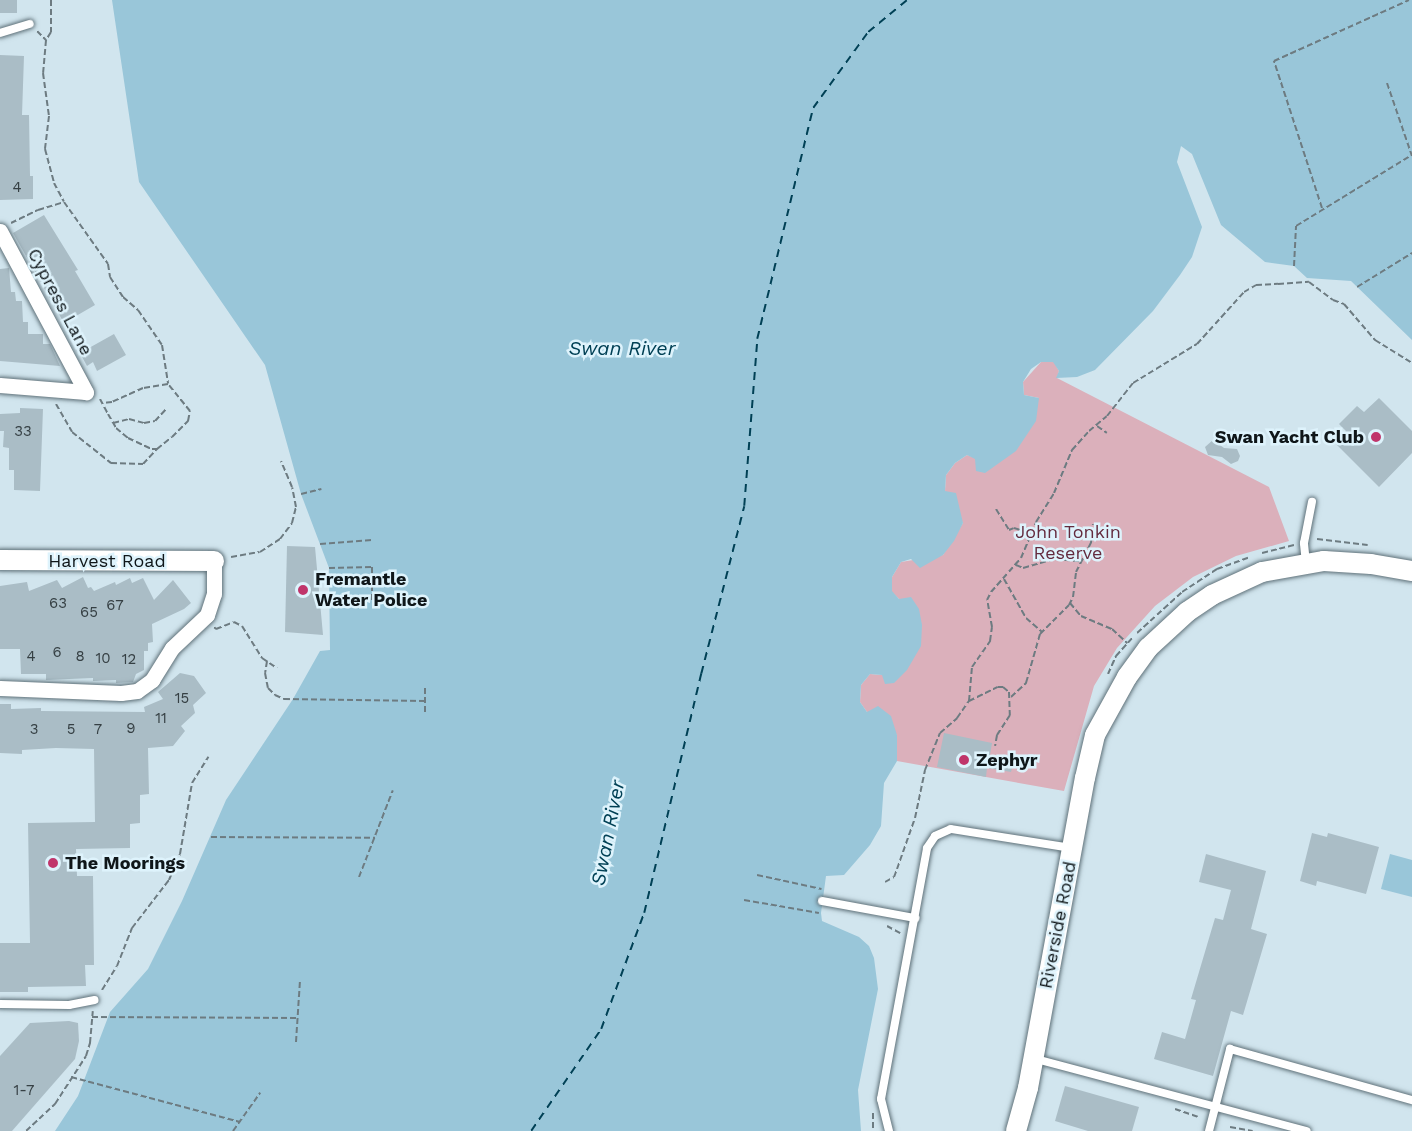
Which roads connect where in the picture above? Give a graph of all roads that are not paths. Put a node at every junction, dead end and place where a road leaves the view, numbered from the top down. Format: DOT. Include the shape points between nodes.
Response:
graph roads {
  1 [pos="30,24"];
  2 [pos="0,33"];
  3 [pos="5,227"];
  4 [pos="0,385"];
  5 [pos="1312,502"];
  6 [pos="0,560"];
  7 [pos="213,561"];
  8 [pos="1306,563"];
  9 [pos="1412,571"];
  10 [pos="0,688"];
  11 [pos="1077,849"];
  12 [pos="822,901"];
  13 [pos="915,918"];
  14 [pos="95,1000"];
  15 [pos="0,1004"];
  16 [pos="1039,1060"];
  17 [pos="1412,1100"];
  18 [pos="1215,1106"];
  19 [pos="889,1131"];
  20 [pos="1016,1131"];
  21 [pos="1028,1131"];
  22 [pos="1209,1131"];
  23 [pos="1307,1131"];
  1 -- 2 [label="lane"];
  3 -- 4 [label="street, Cypress Lane" via="87,392"];
  5 -- 8 [label="lane" via="1304,543"];
  6 -- 7 [label="street, Harvest Road"];
  7 -- 10 [label="street" via="214,594 207,615 172,648 152,680 137,691"];
  8 -- 9 [label="street, Riverside Road" via="1371,564"];
  8 -- 11 [label="street, Riverside Road" via="1239,581 1187,612 1148,648 1127,677 1105,721 1106,742"];
  11 -- 13 [label="lane" via="951,829 935,836 927,848"];
  11 -- 16 [label="street, Riverside Road"];
  12 -- 13 [label="lane"];
  13 -- 19 [label="lane" via="881,1099"];
  14 -- 15 [label="lane" via="69,1005"];
  16 -- 18 [label="lane"];
  16 -- 20 [label="street, Riverside Road"];
  16 -- 21 [label="street, Riverside Road"];
  17 -- 18 [label="lane" via="1230,1049"];
  18 -- 22 [label="lane"];
  18 -- 23 [label="lane"];
}
